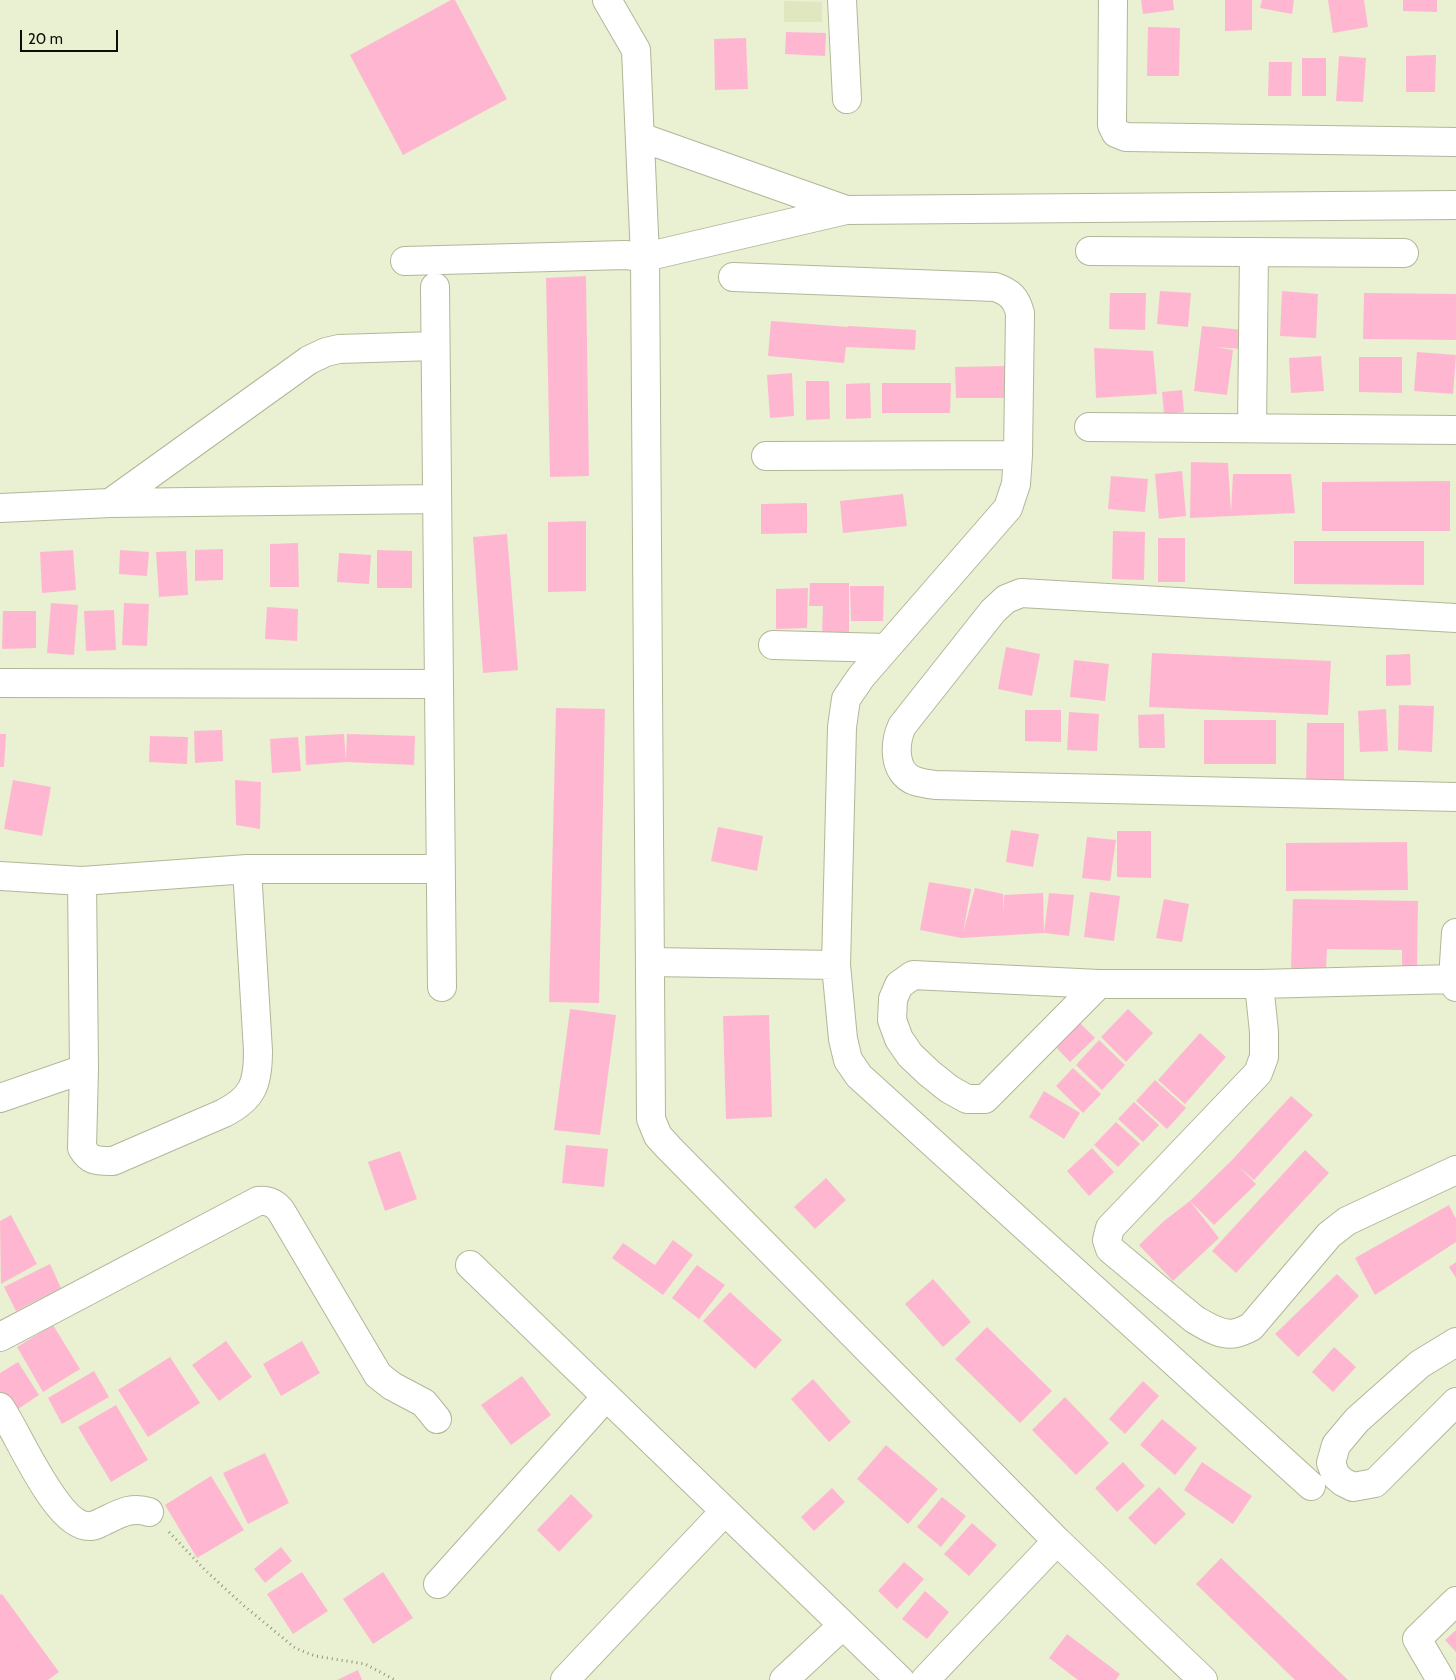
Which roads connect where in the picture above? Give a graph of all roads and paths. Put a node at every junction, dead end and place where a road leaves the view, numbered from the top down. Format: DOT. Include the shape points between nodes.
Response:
graph roads {
  1 [pos="607,0"];
  2 [pos="842,0"];
  3 [pos="1113,0"];
  4 [pos="847,99"];
  5 [pos="640,137"];
  6 [pos="1456,142"];
  7 [pos="1456,205"];
  8 [pos="846,210"];
  9 [pos="1090,251"];
  10 [pos="1254,252"];
  11 [pos="1404,253"];
  12 [pos="644,257"];
  13 [pos="405,261"];
  14 [pos="733,277"];
  15 [pos="435,286"];
  16 [pos="435,346"];
  17 [pos="1089,427"];
  18 [pos="1252,428"];
  19 [pos="1456,430"];
  20 [pos="1018,455"];
  21 [pos="766,456"];
  22 [pos="436,499"];
  23 [pos="110,503"];
  24 [pos="0,508"];
  25 [pos="1456,618"];
  26 [pos="773,645"];
  27 [pos="886,648"];
  28 [pos="0,683"];
  29 [pos="438,684"];
  30 [pos="1456,797"];
  31 [pos="247,869"];
  32 [pos="441,869"];
  33 [pos="0,876"];
  34 [pos="82,881"];
  35 [pos="1456,933"];
  36 [pos="650,962"];
  37 [pos="836,965"];
  38 [pos="1455,983"];
  39 [pos="1099,984"];
  40 [pos="1259,984"];
  41 [pos="442,986"];
  42 [pos="84,1069"];
  43 [pos="0,1098"];
  44 [pos="1456,1170"];
  45 [pos="470,1265"];
  46 [pos="0,1337"];
  47 [pos="1456,1342"];
  48 [pos="606,1397"];
  49 [pos="1456,1402"];
  50 [pos="0,1407"];
  51 [pos="437,1419"];
  52 [pos="1311,1486"];
  53 [pos="725,1511"];
  54 [pos="150,1512"];
  55 [pos="1057,1541"];
  56 [pos="438,1584"];
  57 [pos="1456,1601"];
  58 [pos="843,1625"];
  59 [pos="395,1680"];
  60 [pos="564,1680"];
  61 [pos="784,1680"];
  62 [pos="900,1680"];
  63 [pos="925,1680"];
  64 [pos="1203,1680"];
  65 [pos="1442,1680"];
  1 -- 5 [label="street" via="636,50"];
  2 -- 4 [label="street"];
  3 -- 6 [label="street" via="1112,125 1116,133 1126,137"];
  5 -- 8 [label="street"];
  5 -- 12 [label="street"];
  7 -- 8 [label="street"];
  8 -- 12 [label="street"];
  9 -- 10 [label="street"];
  10 -- 11 [label="street"];
  10 -- 18 [label="street"];
  12 -- 13 [label="street"];
  12 -- 36 [label="street"];
  14 -- 20 [label="street" via="996,287 1006,291 1017,302 1020,313"];
  15 -- 16 [label="street"];
  16 -- 22 [label="street"];
  16 -- 23 [label="street" via="340,349 309,360"];
  17 -- 18 [label="street"];
  18 -- 19 [label="street"];
  20 -- 21 [label="street"];
  20 -- 27 [label="street" via="1016,484 1008,508"];
  22 -- 23 [label="street"];
  22 -- 29 [label="street"];
  23 -- 24 [label="street"];
  25 -- 30 [label="street" via="1021,593 1006,599 987,619 902,726 896,751 899,765 914,781 935,785"];
  26 -- 27 [label="street"];
  27 -- 37 [label="street" via="846,699 842,727"];
  28 -- 29 [label="street"];
  29 -- 32 [label="street"];
  31 -- 32 [label="street"];
  31 -- 34 [label="street"];
  31 -- 42 [label="street" via="258,1051 253,1090 239,1105 224,1113 113,1161 98,1161 87,1157 82,1148"];
  32 -- 41 [label="street"];
  33 -- 34 [label="street"];
  34 -- 42 [label="street"];
  35 -- 38 [label="street"];
  36 -- 37 [label="street"];
  36 -- 55 [label="street" via="651,1119 658,1136"];
  37 -- 52 [label="street" via="843,1039 848,1060 859,1076"];
  38 -- 40 [label="street"];
  39 -- 39 [label="street" via="913,975 900,985 893,999 892,1020 899,1040 929,1073 967,1098 985,1099"];
  39 -- 40 [label="street"];
  40 -- 44 [label="street" via="1264,1057 1258,1073 1110,1228 1107,1240 1110,1249 1194,1319 1225,1334 1236,1334 1251,1326 1337,1228"];
  42 -- 43 [label="street"];
  45 -- 48 [label="street"];
  46 -- 51 [label="street" via="258,1200 265,1200 281,1210 378,1375 424,1403"];
  47 -- 49 [label="street" via="1420,1364 1357,1420 1336,1445 1331,1463 1336,1476 1353,1487 1375,1483"];
  48 -- 53 [label="street"];
  48 -- 56 [label="street"];
  50 -- 54 [label="street" via="47,1489 77,1524 91,1526 139,1509"];
  53 -- 58 [label="street"];
  53 -- 60 [label="street"];
  54 -- 59 [label="path" via="205,1570 295,1648 315,1656 365,1664"];
  55 -- 63 [label="street"];
  55 -- 64 [label="street"];
  57 -- 65 [label="street" via="1417,1639"];
  58 -- 61 [label="street"];
  58 -- 62 [label="street"];
}
